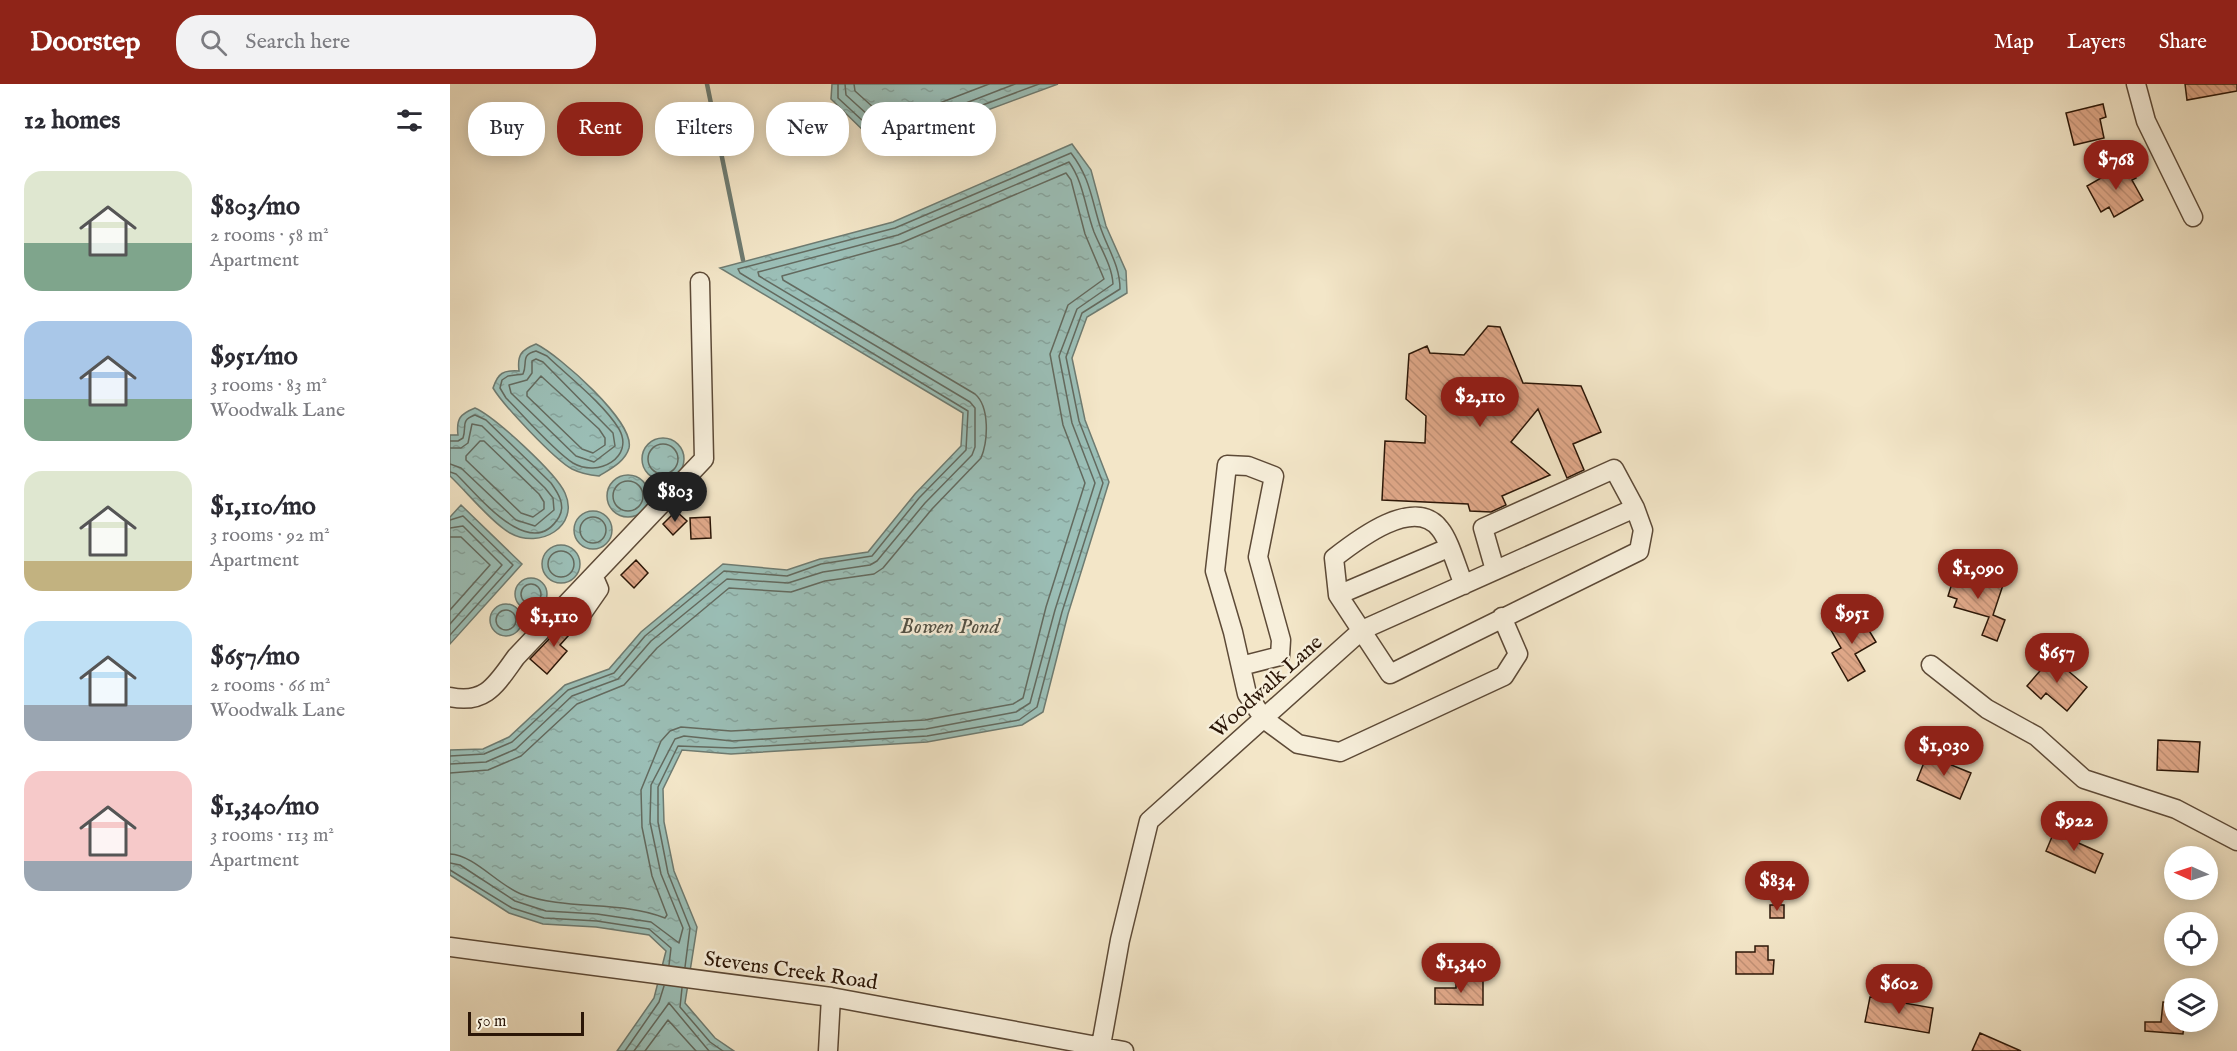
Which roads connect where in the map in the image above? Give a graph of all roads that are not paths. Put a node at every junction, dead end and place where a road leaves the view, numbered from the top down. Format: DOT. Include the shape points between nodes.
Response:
graph roads {
  1 [pos="2136,84"];
  2 [pos="2193,217"];
  3 [pos="700,282"];
  4 [pos="1635,508"];
  5 [pos="1448,548"];
  6 [pos="1495,570"];
  7 [pos="591,580"];
  8 [pos="1464,585"];
  9 [pos="1338,595"];
  10 [pos="583,612"];
  11 [pos="1502,617"];
  12 [pos="1362,630"];
  13 [pos="1931,665"];
  14 [pos="1241,666"];
  15 [pos="450,697"];
  16 [pos="1264,719"];
  17 [pos="2237,842"];
  18 [pos="450,947"];
  19 [pos="831,997"];
  20 [pos="1100,1049"];
  21 [pos="828,1051"];
  22 [pos="1124,1051"];
  1 -- 2 [label="street" via="2146,122"];
  3 -- 7 [label="street" via="704,459"];
  4 -- 6 [label="street, Woodwalk Lane"];
  4 -- 6 [label="street" via="1614,469 1483,528"];
  4 -- 11 [label="street" via="1643,530 1639,551"];
  5 -- 8 [label="street"];
  5 -- 9 [label="street"];
  5 -- 9 [label="street" via="1440,528 1419,515 1402,518 1359,539 1334,558"];
  6 -- 8 [label="street, Woodwalk Lane"];
  7 -- 10 [label="street" via="599,588"];
  7 -- 15 [label="street" via="482,696 465,700"];
  8 -- 12 [label="street, Woodwalk Lane"];
  9 -- 12 [label="street"];
  11 -- 12 [label="street" via="1390,675"];
  11 -- 16 [label="street" via="1518,654 1504,676 1340,752 1298,744"];
  12 -- 16 [label="street, Woodwalk Lane"];
  13 -- 17 [label="street" via="1987,709 2036,736 2084,779 2176,809"];
  14 -- 14 [label="street" via="1280,656 1281,640 1258,557 1274,476 1248,466 1227,465 1215,571"];
  14 -- 16 [label="street" via="1247,694"];
  16 -- 20 [label="street, Woodwalk Lane" via="1149,821 1120,940"];
  18 -- 19 [label="street, Stevens Creek Road"];
  19 -- 20 [label="street, Stevens Creek Road"];
  19 -- 21 [label="street"];
  20 -- 22 [label="street, Stevens Creek Road"];
}
